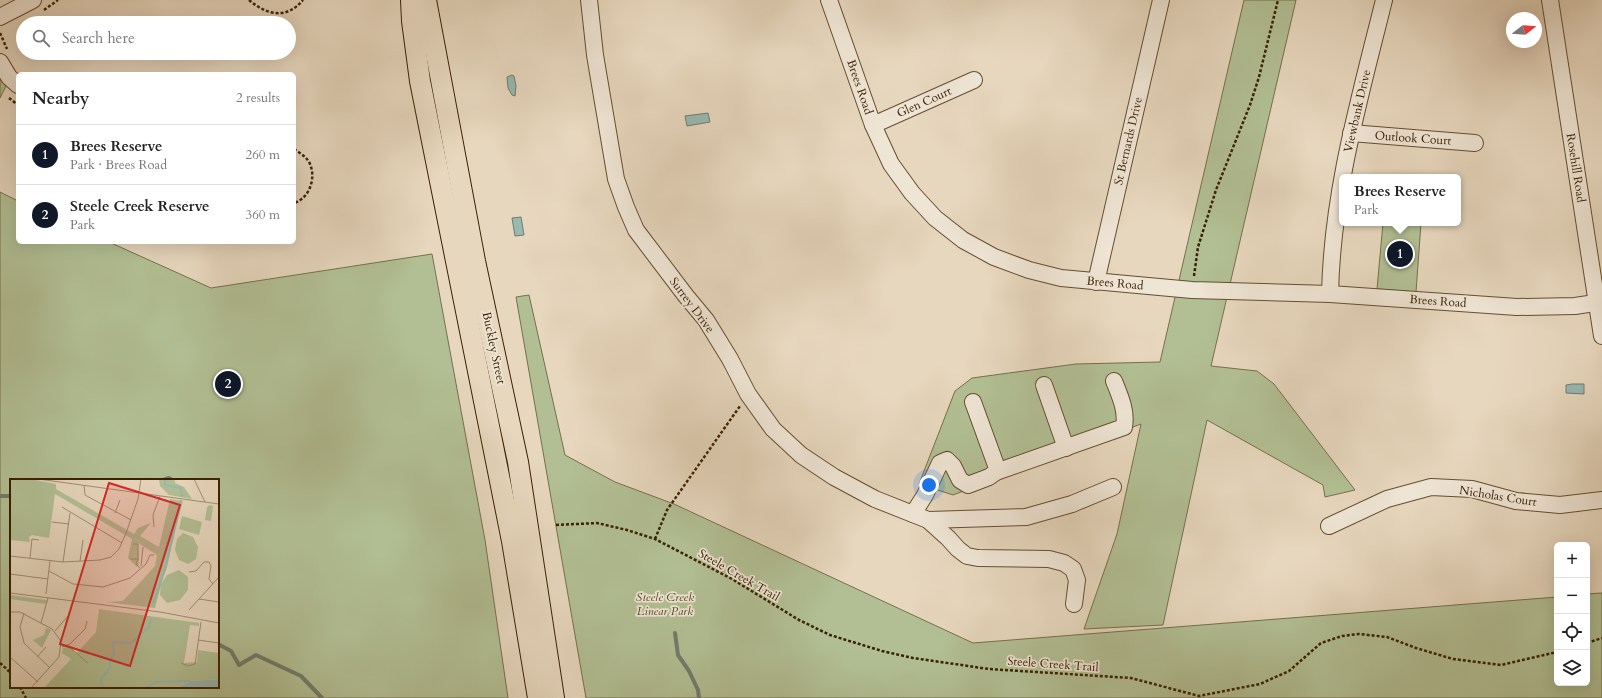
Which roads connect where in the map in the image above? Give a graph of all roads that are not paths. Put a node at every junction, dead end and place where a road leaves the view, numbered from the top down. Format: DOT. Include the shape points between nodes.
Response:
graph roads {
  1 [pos="34,0"];
  2 [pos="411,0"];
  3 [pos="426,0"];
  4 [pos="589,0"];
  5 [pos="829,0"];
  6 [pos="1161,0"];
  7 [pos="1384,0"];
  8 [pos="1550,0"];
  9 [pos="0,17"];
  10 [pos="0,62"];
  11 [pos="974,80"];
  12 [pos="9,83"];
  13 [pos="873,125"];
  14 [pos="1351,133"];
  15 [pos="1475,142"];
  16 [pos="1342,174"];
  17 [pos="1339,192"];
  18 [pos="1096,282"];
  19 [pos="1330,294"];
  20 [pos="1599,298"];
  21 [pos="1602,336"];
  22 [pos="1114,381"];
  23 [pos="1044,385"];
  24 [pos="973,402"];
  25 [pos="1066,448"];
  26 [pos="996,472"];
  27 [pos="1113,487"];
  28 [pos="1602,500"];
  29 [pos="921,517"];
  30 [pos="1329,526"];
  31 [pos="1074,604"];
  32 [pos="538,698"];
  33 [pos="554,698"];
  1 -- 9 [label="street"];
  2 -- 32 [label="main road, Buckley Street" via="420,81 512,542"];
  3 -- 33 [label="main road, Buckley Street" via="475,261 518,462"];
  4 -- 29 [label="street, Surrey Drive" via="595,55 616,179 636,230 706,320 748,394 772,429 801,455 834,477 875,499"];
  5 -- 13 [label="street, Brees Road"];
  6 -- 18 [label="street, St Bernards Drive"];
  7 -- 14 [label="street, Viewbank Drive"];
  8 -- 20 [label="street, Rosehill Road"];
  10 -- 12 [label="street"];
  11 -- 13 [label="street, Glen Court"];
  13 -- 18 [label="street, Brees Road" via="891,164 912,193 935,218 963,240 994,257 1029,270 1061,278"];
  14 -- 15 [label="street, Outlook Court"];
  14 -- 16 [label="street, Viewbank Drive"];
  17 -- 19 [label="street, Viewbank Drive" via="1331,258"];
  18 -- 19 [label="street, Brees Road" via="1192,290"];
  19 -- 20 [label="street, Brees Road" via="1517,307 1555,306 1573,299"];
  20 -- 21 [label="street, Rosehill Road"];
  22 -- 25 [label="street" via="1123,405 1124,427"];
  23 -- 25 [label="street"];
  24 -- 26 [label="street" via="997,468"];
  25 -- 26 [label="street"];
  26 -- 29 [label="street" via="968,485 960,480 947,460 940,462 925,495"];
  27 -- 29 [label="street" via="1072,504 1026,517"];
  28 -- 30 [label="street, Nicholas Court" via="1560,505 1516,501 1472,489 1431,487 1387,499"];
  29 -- 31 [label="street" via="967,556 1049,559 1064,563 1073,569 1077,580"];
}
